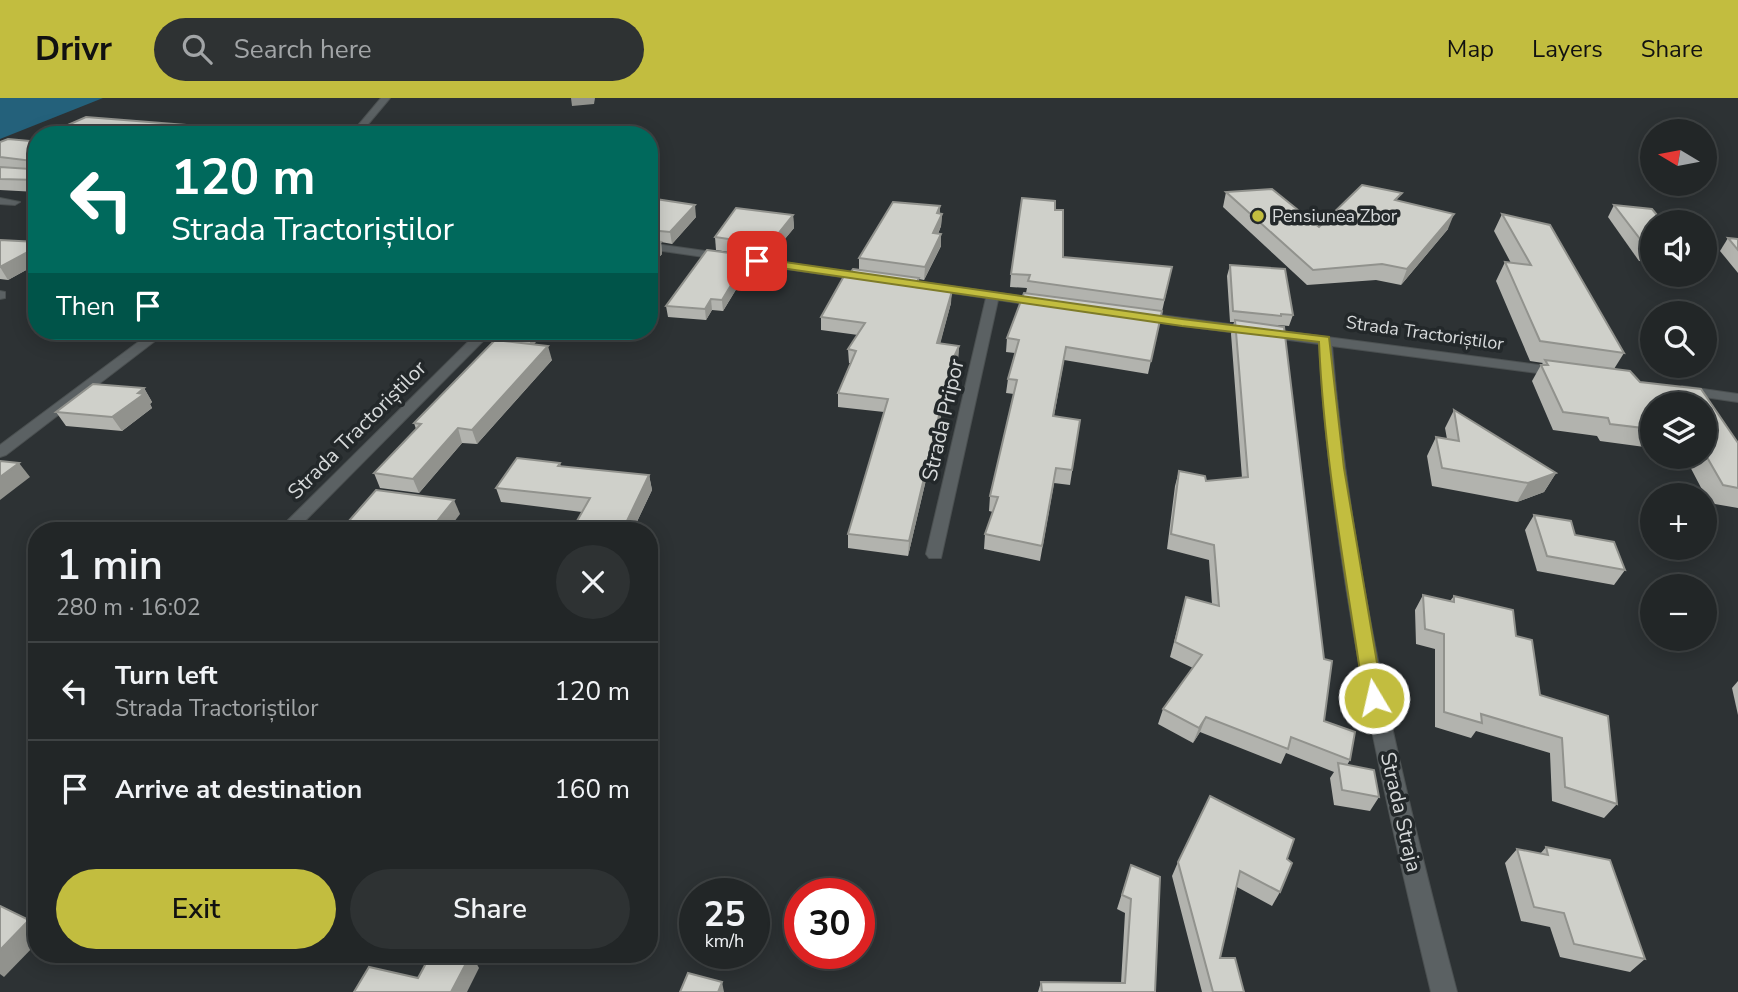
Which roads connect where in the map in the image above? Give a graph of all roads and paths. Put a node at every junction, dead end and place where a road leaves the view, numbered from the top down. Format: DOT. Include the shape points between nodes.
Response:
graph roads {
  1 [pos="386,98"];
  2 [pos="362,126"];
  3 [pos="0,201"];
  4 [pos="15,202"];
  5 [pos="658,247"];
  6 [pos="993,295"];
  7 [pos="1060,305"];
  8 [pos="1128,315"];
  9 [pos="1325,339"];
  10 [pos="149,340"];
  11 [pos="477,340"];
  12 [pos="1577,374"];
  13 [pos="1671,388"];
  14 [pos="1738,398"];
  15 [pos="0,452"];
  16 [pos="294,522"];
  17 [pos="935,554"];
  18 [pos="1444,992"];
  1 -- 2 [label="street"];
  3 -- 4 [label="street"];
  5 -- 6 [label="street"];
  6 -- 7 [label="street"];
  6 -- 17 [label="street, Strada Pripor"];
  8 -- 9 [label="street, Strada Tractoriștilor"];
  9 -- 12 [label="street, Strada Tractoriștilor"];
  9 -- 18 [label="street, Strada Straja" via="1341,501 1374,698"];
  10 -- 15 [label="street"];
  11 -- 16 [label="street, Strada Tractoriștilor"];
  13 -- 14 [label="street"];
}
